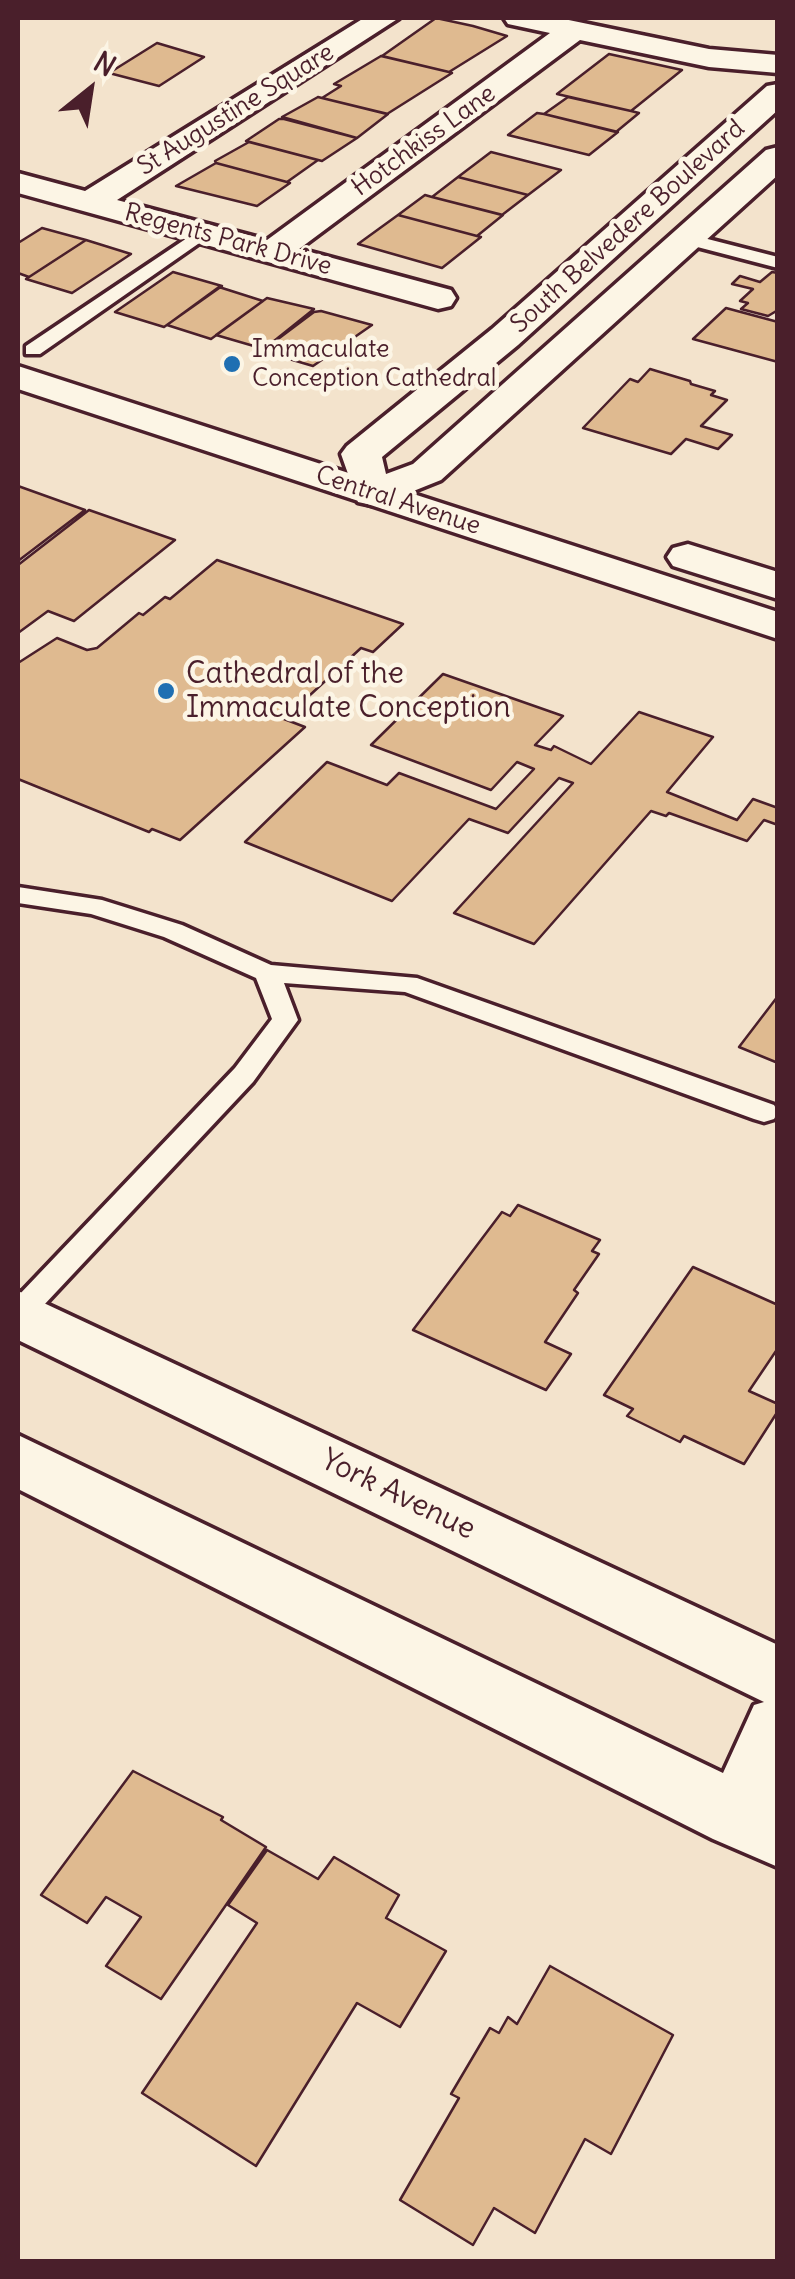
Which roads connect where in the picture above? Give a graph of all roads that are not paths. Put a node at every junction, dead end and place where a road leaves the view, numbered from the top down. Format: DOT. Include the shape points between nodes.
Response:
graph roads {
  1 [pos="384,18"];
  2 [pos="519,18"];
  3 [pos="574,30"];
  4 [pos="778,64"];
  5 [pos="778,93"];
  6 [pos="778,157"];
  7 [pos="18,183"];
  8 [pos="89,203"];
  9 [pos="202,233"];
  10 [pos="688,239"];
  11 [pos="273,252"];
  12 [pos="778,264"];
  13 [pos="438,298"];
  14 [pos="23,357"];
  15 [pos="426,472"];
  16 [pos="367,473"];
  17 [pos="778,586"];
  18 [pos="778,626"];
  19 [pos="18,895"];
  20 [pos="267,973"];
  21 [pos="764,1112"];
  22 [pos="18,1314"];
  23 [pos="18,1460"];
  24 [pos="778,1676"];
  25 [pos="778,1727"];
  26 [pos="758,1826"];
  1 -- 8 [label="street, St Augustine Square"];
  2 -- 3 [label="street"];
  3 -- 4 [label="street" via="709,58"];
  3 -- 11 [label="street, Hotchkiss Lane"];
  5 -- 16 [label="street, South Belvedere Boulevard" via="505,337"];
  6 -- 10 [label="street, South Belvedere Boulevard"];
  7 -- 8 [label="street, Regents Park Drive"];
  8 -- 9 [label="street, Regents Park Drive"];
  9 -- 11 [label="street, Regents Park Drive"];
  9 -- 14 [label="lane"];
  10 -- 12 [label="lane"];
  10 -- 15 [label="street, South Belvedere Boulevard"];
  11 -- 13 [label="street, Regents Park Drive"];
  14 -- 16 [label="street, Central Avenue"];
  15 -- 16 [label="street, Central Avenue"];
  15 -- 17 [label="street, Central Avenue"];
  16 -- 18 [label="street, Central Avenue"];
  19 -- 20 [label="lane" via="93,906 173,931"];
  20 -- 21 [label="lane" via="408,984"];
  20 -- 22 [label="lane" via="284,1020 244,1075"];
  22 -- 24 [label="street, York Avenue"];
  23 -- 26 [label="street"];
  25 -- 26 [label="street"];
}
